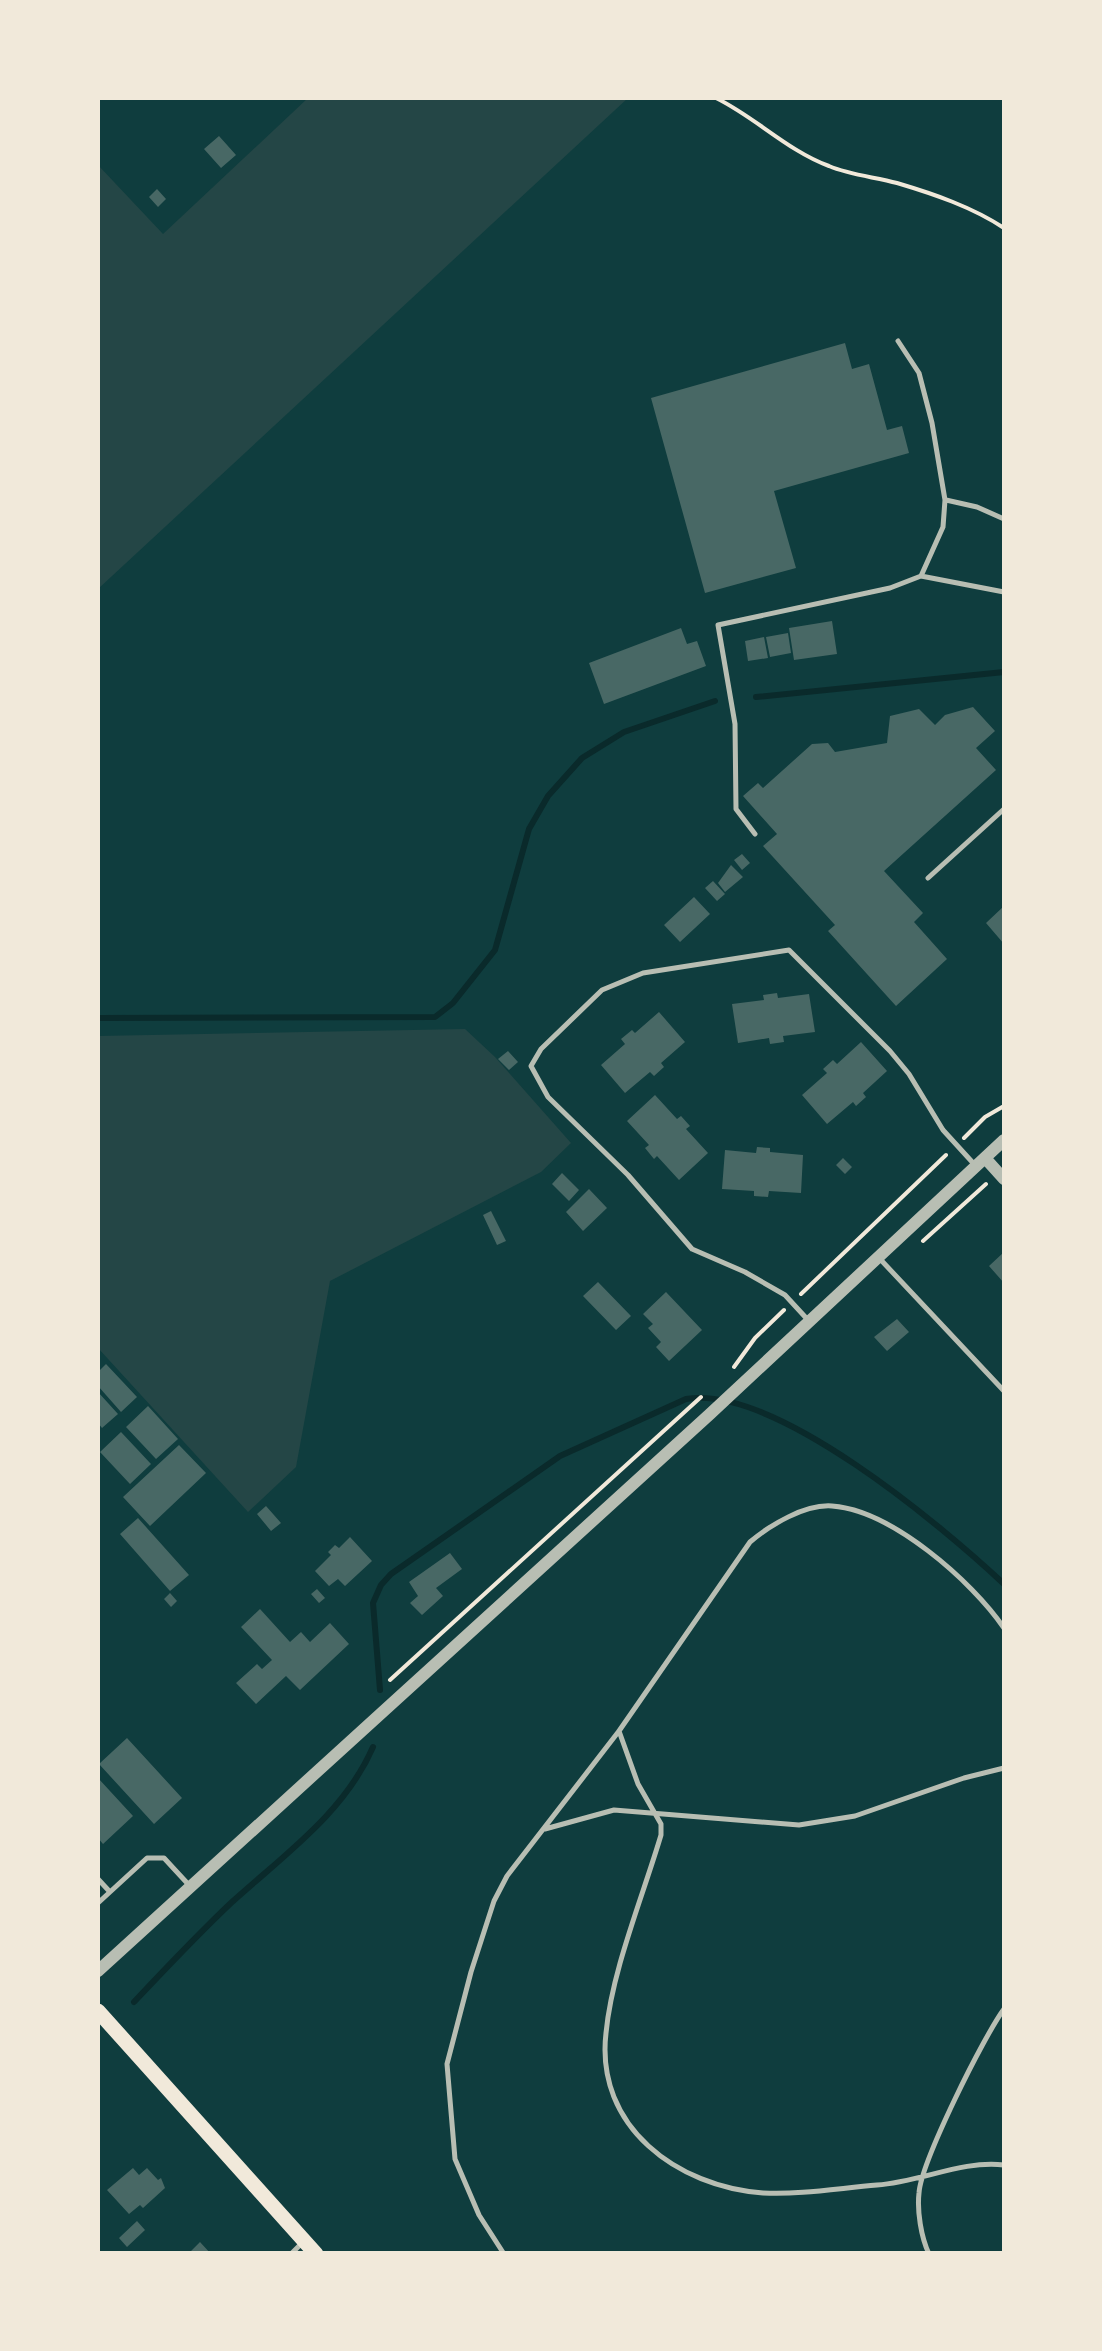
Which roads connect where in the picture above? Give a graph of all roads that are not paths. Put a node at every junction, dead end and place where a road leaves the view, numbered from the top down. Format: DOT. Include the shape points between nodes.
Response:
graph roads {
  1 [pos="898,341"];
  2 [pos="945,500"];
  3 [pos="1004,519"];
  4 [pos="921,576"];
  5 [pos="1004,592"];
  6 [pos="1004,809"];
  7 [pos="756,834"];
  8 [pos="928,878"];
  9 [pos="1004,1140"];
  10 [pos="981,1162"];
  11 [pos="1004,1179"];
  12 [pos="879,1258"];
  13 [pos="810,1322"];
  14 [pos="1004,1392"];
  15 [pos="1004,1628"];
  16 [pos="618,1731"];
  17 [pos="1004,1768"];
  18 [pos="655,1812"];
  19 [pos="544,1829"];
  20 [pos="98,1879"];
  21 [pos="190,1886"];
  22 [pos="110,1892"];
  23 [pos="98,1903"];
  24 [pos="98,1970"];
  25 [pos="1004,2010"];
  26 [pos="98,2011"];
  27 [pos="1004,2164"];
  28 [pos="921,2178"];
  29 [pos="310,2247"];
  30 [pos="292,2254"];
  31 [pos="504,2254"];
  32 [pos="929,2254"];
  1 -- 2 [label="lane" via="920,373"];
  2 -- 3 [label="lane"];
  2 -- 4 [label="lane" via="943,527"];
  4 -- 5 [label="lane"];
  4 -- 7 [label="lane" via="718,625 734,724 736,809"];
  6 -- 8 [label="lane"];
  9 -- 10 [label="street"];
  10 -- 11 [label="street"];
  10 -- 12 [label="street"];
  10 -- 13 [label="lane" via="942,1130 890,1051 789,950 643,973 602,990 540,1050 531,1066 538,1082 692,1249 785,1295"];
  12 -- 13 [label="street"];
  12 -- 14 [label="lane"];
  13 -- 21 [label="street"];
  15 -- 16 [label="lane" via="969,1586 917,1542 862,1511 828,1505 773,1522 750,1542"];
  16 -- 18 [label="lane"];
  16 -- 19 [label="lane"];
  17 -- 18 [label="lane" via="855,1816 800,1825"];
  18 -- 19 [label="lane" via="614,1810"];
  18 -- 28 [label="lane" via="661,1835 605,2036 623,2118 644,2145 680,2170 719,2185 764,2193"];
  19 -- 31 [label="lane" via="494,1902 447,2064 455,2159 478,2216"];
  20 -- 22 [label="lane"];
  21 -- 22 [label="lane" via="164,1858 148,1858"];
  21 -- 24 [label="street"];
  22 -- 23 [label="lane"];
  25 -- 28 [label="lane"];
  26 -- 29 [label="main road"];
  27 -- 28 [label="lane" via="981,2162"];
  28 -- 32 [label="lane"];
  29 -- 30 [label="lane"];
}
